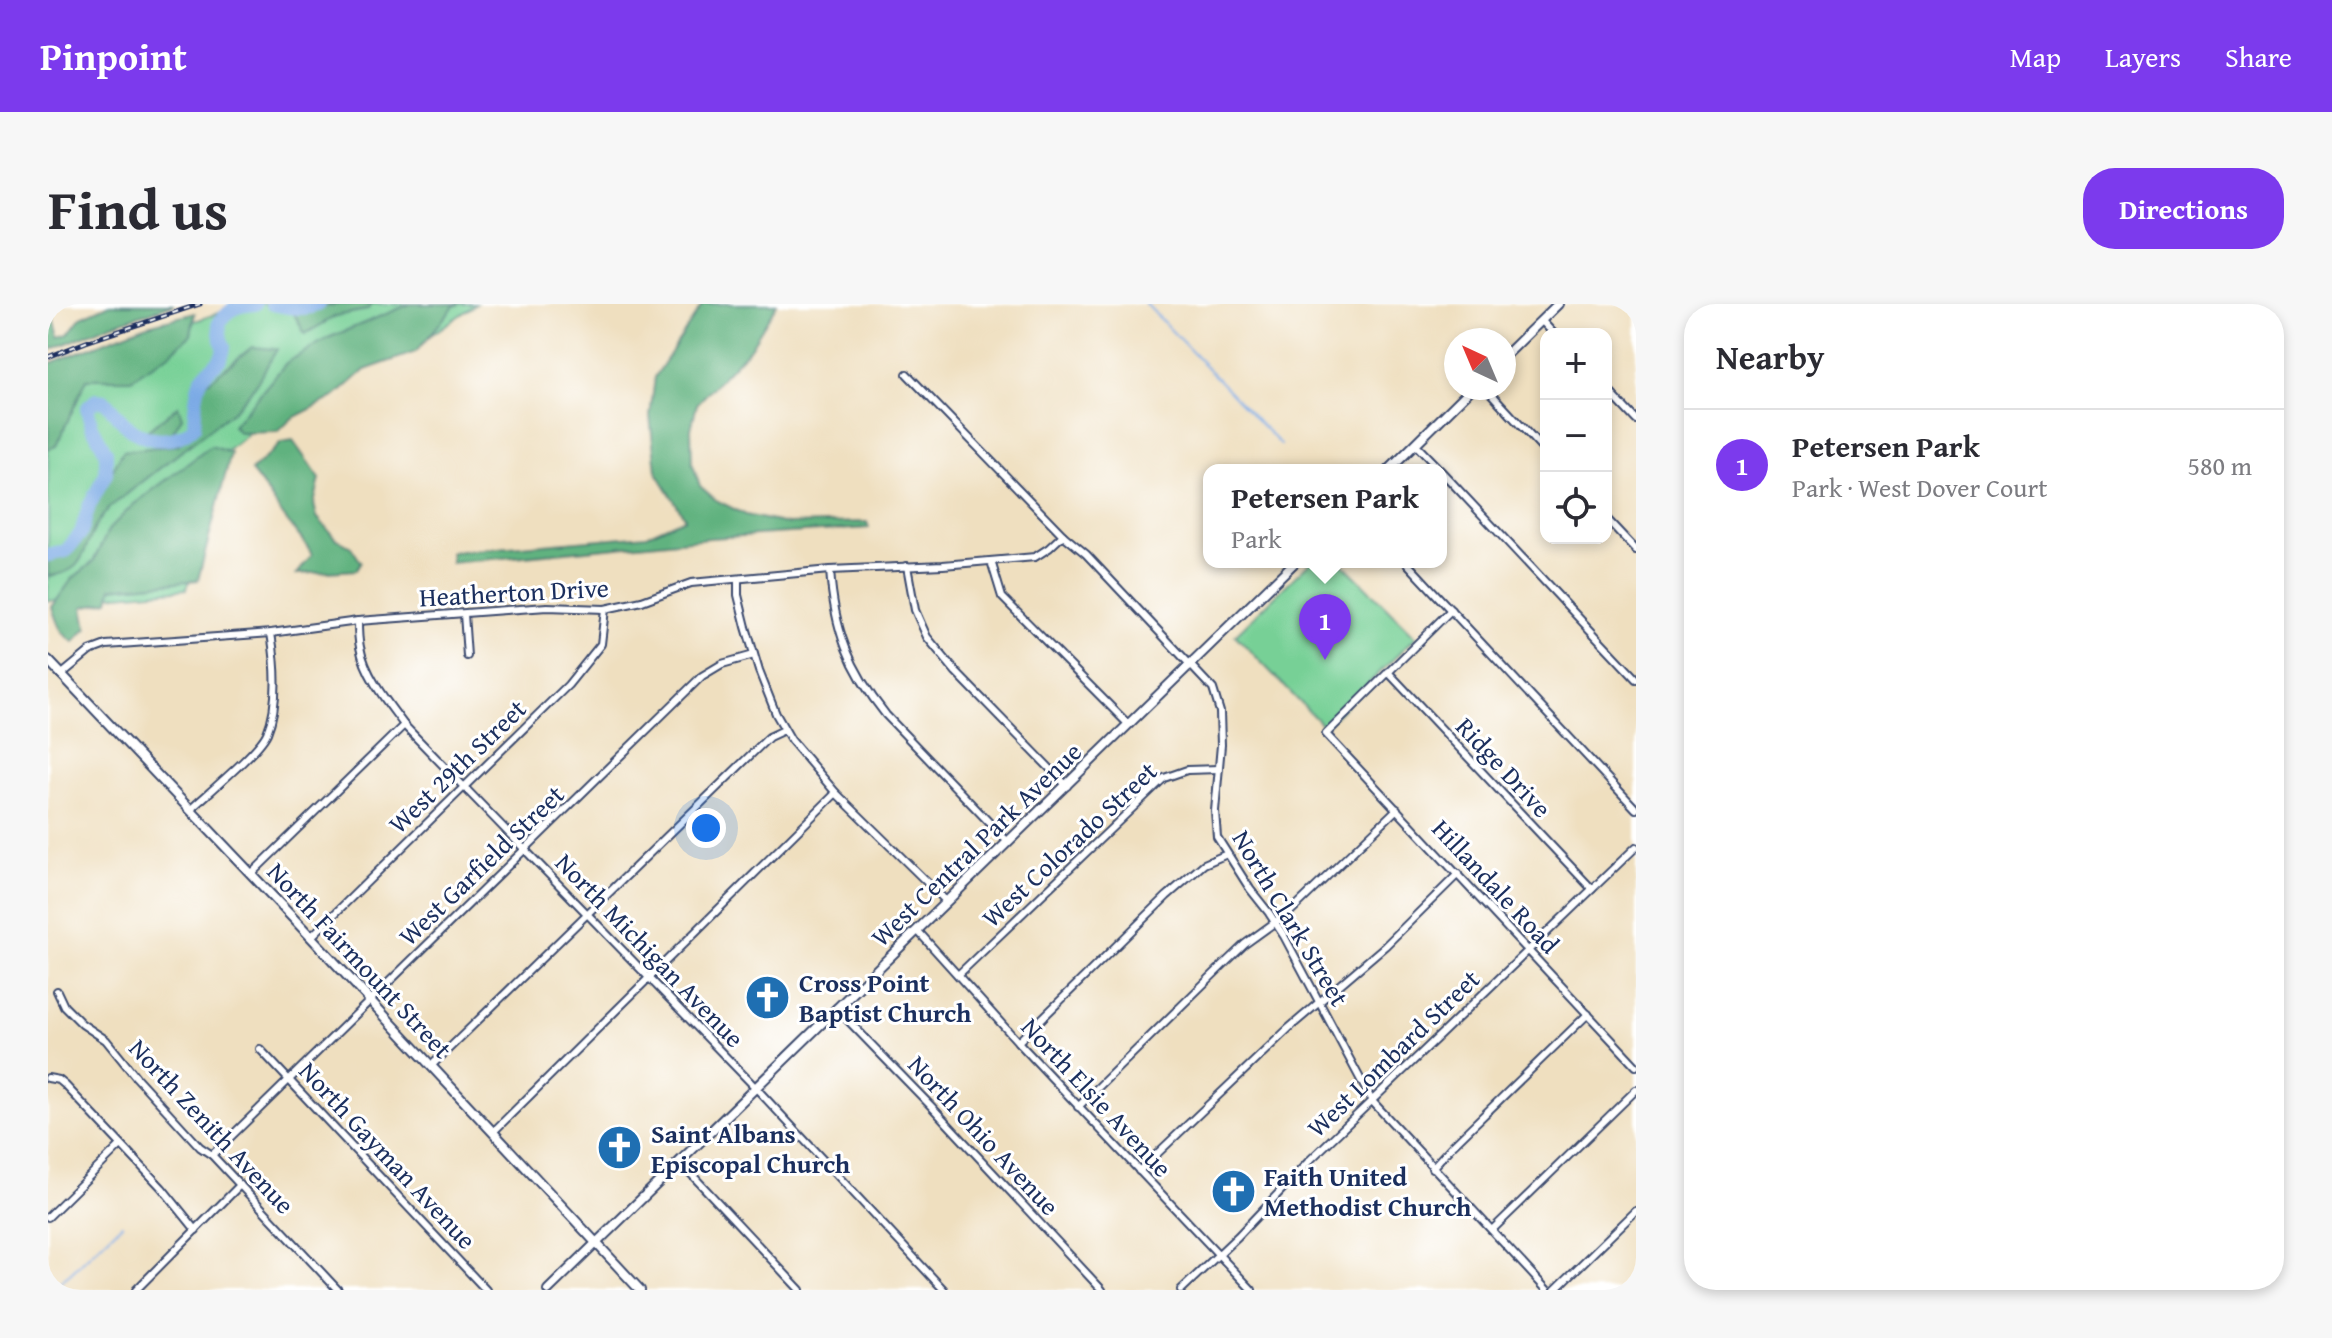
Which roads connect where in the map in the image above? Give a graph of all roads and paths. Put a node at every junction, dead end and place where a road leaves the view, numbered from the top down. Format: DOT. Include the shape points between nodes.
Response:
graph roads {
  1 [pos="1558,304"];
  2 [pos="1541,320"];
  3 [pos="1548,328"];
  4 [pos="1516,345"];
  5 [pos="907,374"];
  6 [pos="1612,394"];
  7 [pos="1460,400"];
  8 [pos="1497,400"];
  9 [pos="1636,420"];
  10 [pos="1415,444"];
  11 [pos="1540,446"];
  12 [pos="1395,464"];
  13 [pos="1435,464"];
  14 [pos="1447,476"];
  15 [pos="1612,524"];
  16 [pos="1063,535"];
  17 [pos="1636,550"];
  18 [pos="991,561"];
  19 [pos="907,566"];
  20 [pos="1289,568"];
  21 [pos="1412,568"];
  22 [pos="830,570"];
  23 [pos="738,579"];
  24 [pos="605,609"];
  25 [pos="1451,610"];
  26 [pos="464,614"];
  27 [pos="358,621"];
  28 [pos="271,633"];
  29 [pos="754,655"];
  30 [pos="467,656"];
  31 [pos="48,660"];
  32 [pos="1191,663"];
  33 [pos="1388,672"];
  34 [pos="61,675"];
  35 [pos="1636,679"];
  36 [pos="1128,724"];
  37 [pos="404,725"];
  38 [pos="784,730"];
  39 [pos="1219,769"];
  40 [pos="463,786"];
  41 [pos="1067,786"];
  42 [pos="836,793"];
  43 [pos="191,809"];
  44 [pos="1397,809"];
  45 [pos="1636,809"];
  46 [pos="1007,841"];
  47 [pos="1636,847"];
  48 [pos="525,849"];
  49 [pos="1227,854"];
  50 [pos="251,874"];
  51 [pos="1458,874"];
  52 [pos="1592,889"];
  53 [pos="946,901"];
  54 [pos="586,913"];
  55 [pos="1276,923"];
  56 [pos="916,930"];
  57 [pos="311,937"];
  58 [pos="1529,950"];
  59 [pos="958,975"];
  60 [pos="649,978"];
  61 [pos="57,991"];
  62 [pos="371,1001"];
  63 [pos="1320,1002"];
  64 [pos="836,1008"];
  65 [pos="1588,1014"];
  66 [pos="1018,1042"];
  67 [pos="260,1049"];
  68 [pos="431,1066"];
  69 [pos="1636,1066"];
  70 [pos="48,1078"];
  71 [pos="291,1080"];
  72 [pos="756,1088"];
  73 [pos="1636,1090"];
  74 [pos="1372,1101"];
  75 [pos="1078,1107"];
  76 [pos="494,1131"];
  77 [pos="121,1145"];
  78 [pos="212,1155"];
  79 [pos="680,1162"];
  80 [pos="1432,1168"];
  81 [pos="1139,1171"];
  82 [pos="240,1185"];
  83 [pos="1636,1211"];
  84 [pos="48,1217"];
  85 [pos="196,1230"];
  86 [pos="1492,1230"];
  87 [pos="596,1244"];
  88 [pos="1218,1254"];
  89 [pos="136,1290"];
  90 [pos="338,1290"];
  91 [pos="486,1290"];
  92 [pos="548,1290"];
  93 [pos="640,1290"];
  94 [pos="800,1290"];
  95 [pos="944,1290"];
  96 [pos="1102,1290"];
  97 [pos="1181,1290"];
  98 [pos="1252,1290"];
  99 [pos="1547,1290"];
  100 [pos="1555,1290"];
  1 -- 2 [label="street"];
  2 -- 3 [label="street"];
  2 -- 4 [label="street"];
  5 -- 16 [label="street, North Clark Street"];
  6 -- 9 [label="street"];
  7 -- 10 [label="street"];
  8 -- 11 [label="street"];
  10 -- 12 [label="street"];
  10 -- 13 [label="street"];
  14 -- 35 [label="street"];
  15 -- 17 [label="street"];
  16 -- 18 [label="street, Heatherton Drive" via="1035,557"];
  16 -- 32 [label="street, North Clark Street"];
  18 -- 19 [label="street, Heatherton Drive"];
  18 -- 36 [label="street" via="1002,597"];
  19 -- 22 [label="street, Heatherton Drive"];
  19 -- 41 [label="street" via="915,610 927,637"];
  20 -- 32 [label="street, West Central Park Avenue"];
  21 -- 25 [label="street"];
  22 -- 23 [label="street, Heatherton Drive"];
  22 -- 46 [label="street" via="841,639 868,693"];
  23 -- 24 [label="street, Heatherton Drive" via="691,583"];
  23 -- 29 [label="street"];
  24 -- 26 [label="street, Heatherton Drive" via="547,607"];
  24 -- 40 [label="street, West 29th Street" via="601,644 589,661"];
  25 -- 33 [label="street"];
  25 -- 45 [label="street"];
  26 -- 27 [label="street, Heatherton Drive"];
  26 -- 30 [label="street"];
  27 -- 28 [label="street, Heatherton Drive"];
  27 -- 37 [label="street, North Michigan Avenue" via="366,664"];
  28 -- 34 [label="street, Heatherton Drive" via="106,645"];
  28 -- 43 [label="street" via="274,707 266,735"];
  29 -- 38 [label="street"];
  29 -- 48 [label="street, West Garfield Street" via="702,676"];
  31 -- 34 [label="street, North Fairmount Street"];
  32 -- 36 [label="street, West Central Park Avenue"];
  32 -- 39 [label="street, North Clark Street" via="1213,689 1220,712"];
  33 -- 44 [label="street, Hillandale Road" via="1326,734"];
  33 -- 52 [label="street, Ridge Drive"];
  34 -- 43 [label="street, North Fairmount Street"];
  36 -- 41 [label="street, West Central Park Avenue"];
  37 -- 40 [label="street, North Michigan Avenue"];
  37 -- 50 [label="street"];
  38 -- 42 [label="street"];
  38 -- 54 [label="street" via="769,737"];
  39 -- 49 [label="street, North Clark Street" via="1215,825"];
  39 -- 59 [label="street, West Colorado Street" via="1187,770 1164,778"];
  40 -- 48 [label="street, North Michigan Avenue"];
  40 -- 57 [label="street, West 29th Street"];
  41 -- 46 [label="street, West Central Park Avenue"];
  42 -- 53 [label="street"];
  42 -- 60 [label="street"];
  43 -- 50 [label="street, North Fairmount Street"];
  44 -- 51 [label="street, Hillandale Road"];
  44 -- 55 [label="street"];
  46 -- 53 [label="street, West Central Park Avenue"];
  47 -- 52 [label="street, West Lombard Street"];
  48 -- 54 [label="street, North Michigan Avenue"];
  48 -- 62 [label="street, West Garfield Street"];
  49 -- 55 [label="street, North Clark Street"];
  49 -- 66 [label="street" via="1204,864 1167,896"];
  50 -- 57 [label="street, North Fairmount Street"];
  51 -- 58 [label="street, Hillandale Road"];
  51 -- 63 [label="street"];
  52 -- 58 [label="street, West Lombard Street"];
  53 -- 56 [label="street, West Central Park Avenue"];
  54 -- 60 [label="street, North Michigan Avenue"];
  54 -- 68 [label="street"];
  55 -- 63 [label="street, North Clark Street"];
  55 -- 75 [label="street" via="1245,944"];
  56 -- 59 [label="street, North Elsie Avenue"];
  56 -- 64 [label="street, West Central Park Avenue"];
  57 -- 62 [label="street, North Fairmount Street"];
  58 -- 65 [label="street, Hillandale Road"];
  58 -- 74 [label="street, West Lombard Street"];
  59 -- 66 [label="street, North Elsie Avenue"];
  60 -- 72 [label="street, North Michigan Avenue"];
  60 -- 76 [label="street"];
  61 -- 78 [label="street, North Zenith Avenue" via="64,1006 106,1040"];
  62 -- 68 [label="street, North Fairmount Street"];
  62 -- 71 [label="street, West Garfield Street"];
  63 -- 74 [label="street, North Clark Street"];
  63 -- 81 [label="street"];
  64 -- 72 [label="street, West Central Park Avenue"];
  64 -- 96 [label="street, North Ohio Avenue"];
  65 -- 69 [label="street, Hillandale Road"];
  65 -- 80 [label="street"];
  66 -- 75 [label="street, North Elsie Avenue"];
  67 -- 71 [label="street, North Gayman Avenue"];
  68 -- 76 [label="street, North Fairmount Street"];
  70 -- 77 [label="street" via="65,1085"];
  71 -- 78 [label="street, West Garfield Street"];
  71 -- 91 [label="street, North Gayman Avenue"];
  72 -- 79 [label="street, West Central Park Avenue"];
  72 -- 95 [label="street, North Michigan Avenue"];
  73 -- 86 [label="street"];
  74 -- 80 [label="street, North Clark Street"];
  74 -- 88 [label="street, West Lombard Street"];
  75 -- 81 [label="street, North Elsie Avenue"];
  76 -- 87 [label="street, North Fairmount Street"];
  77 -- 84 [label="street"];
  77 -- 85 [label="street"];
  78 -- 82 [label="street, North Zenith Avenue"];
  79 -- 87 [label="street, West Central Park Avenue"];
  79 -- 94 [label="street"];
  80 -- 86 [label="street, North Clark Street"];
  81 -- 88 [label="street, North Elsie Avenue"];
  82 -- 85 [label="street"];
  82 -- 90 [label="street, North Zenith Avenue"];
  83 -- 100 [label="street"];
  85 -- 89 [label="street"];
  86 -- 99 [label="street, North Clark Street"];
  87 -- 92 [label="street, West Central Park Avenue"];
  87 -- 93 [label="street, North Fairmount Street"];
  88 -- 97 [label="street, West Lombard Street"];
  88 -- 98 [label="street, North Elsie Avenue"];
}
